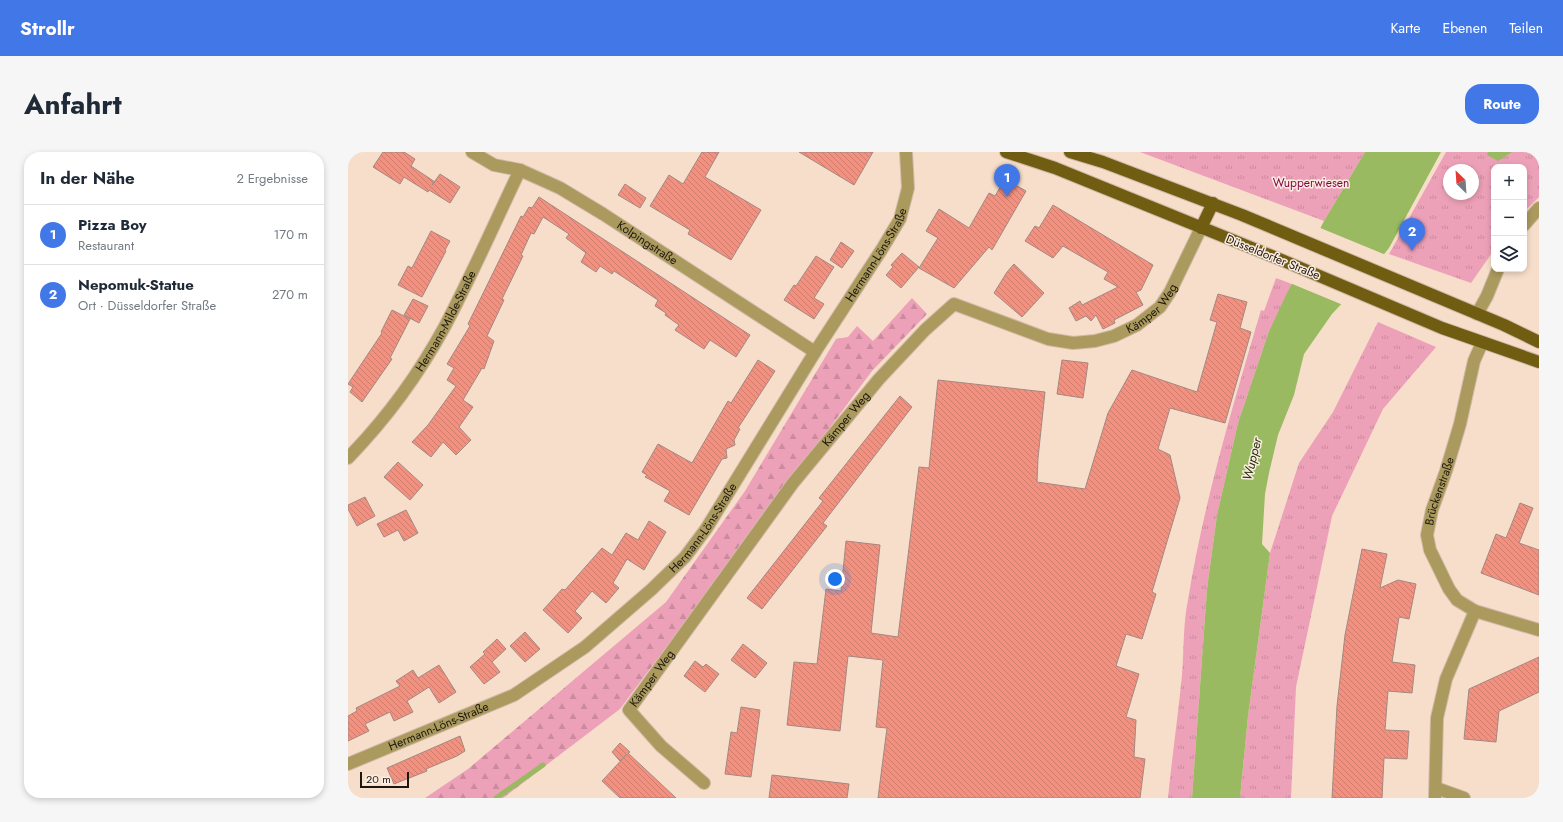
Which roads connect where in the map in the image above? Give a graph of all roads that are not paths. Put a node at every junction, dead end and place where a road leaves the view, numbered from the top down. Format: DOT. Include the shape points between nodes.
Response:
graph roads {
  1 [pos="472,152"];
  2 [pos="906,152"];
  3 [pos="1006,152"];
  4 [pos="1070,152"];
  5 [pos="520,170"];
  6 [pos="1213,204"];
  7 [pos="1539,208"];
  8 [pos="1527,222"];
  9 [pos="1201,228"];
  10 [pos="1497,272"];
  11 [pos="1477,314"];
  12 [pos="1539,342"];
  13 [pos="1482,343"];
  14 [pos="815,352"];
  15 [pos="1539,362"];
  16 [pos="348,458"];
  17 [pos="1475,611"];
  18 [pos="1539,630"];
  19 [pos="348,764"];
  20 [pos="704,783"];
  21 [pos="1436,793"];
  22 [pos="1464,798"];
  1 -- 5 [label="street, Kolpingstraße" via="494,165"];
  2 -- 14 [label="street, Hermann-Löns-Straße" via="908,188 900,219"];
  3 -- 9 [label="main road, Düsseldorfer Straße" via="1056,168"];
  4 -- 6 [label="main road"];
  5 -- 14 [label="street, Kolpingstraße" via="560,188 603,214"];
  5 -- 16 [label="street, Hermann-Milde-Straße" via="444,327 397,401"];
  6 -- 9 [label="main road"];
  6 -- 11 [label="main road"];
  7 -- 8 [label="street"];
  9 -- 13 [label="main road, Düsseldorfer Straße"];
  9 -- 20 [label="street, Kämper Weg" via="1170,292 1160,306 1137,325 1114,336 1073,343 1048,339 954,304 925,330 879,379 793,483 629,710 661,746"];
  10 -- 11 [label="street"];
  11 -- 12 [label="main road"];
  13 -- 15 [label="main road, Düsseldorfer Straße"];
  13 -- 17 [label="street, Brückenstraße" via="1474,361 1460,424 1432,510 1427,535 1430,550 1449,589 1457,600"];
  14 -- 19 [label="street, Hermann-Löns-Straße" via="706,529 684,557 652,589 585,647 514,695"];
  17 -- 18 [label="street, Brückenstraße"];
  17 -- 21 [label="street" via="1446,679 1437,718"];
  21 -- 22 [label="street"];
}
